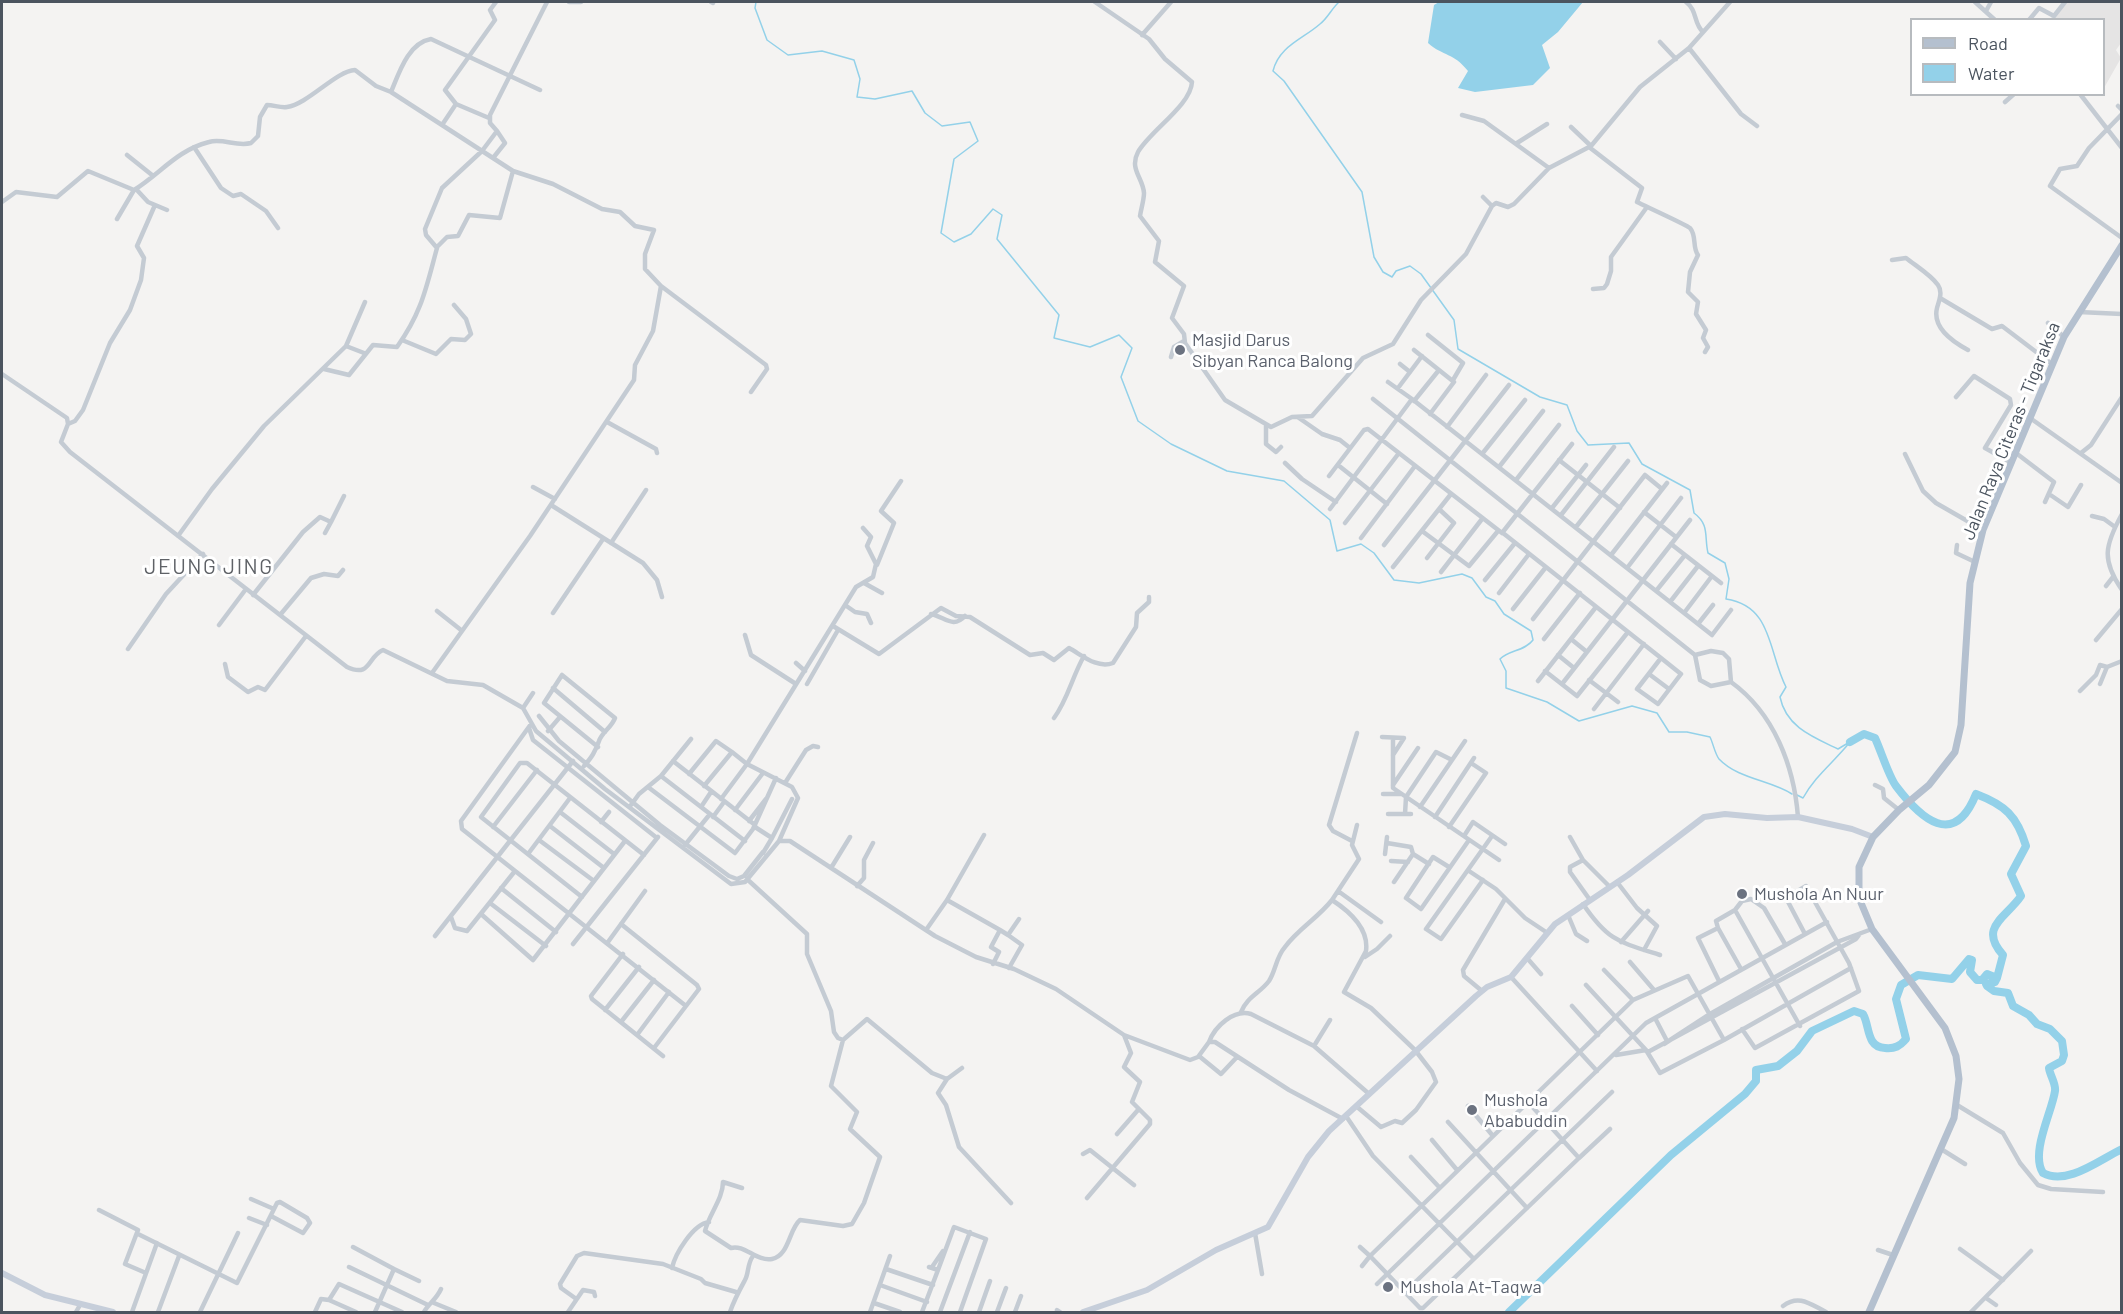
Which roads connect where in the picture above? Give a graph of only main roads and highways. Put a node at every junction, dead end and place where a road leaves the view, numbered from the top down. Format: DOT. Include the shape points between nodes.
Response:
graph roads {
  1 [pos="2121,245"];
  2 [pos="1870,1312"];
  1 -- 2 [label="main road, Jalan Raya Citeras - Tigaraksa" via="2064,337 1983,530 1970,583 1958,744 1941,772 1873,837 1860,862 1859,898 1872,929 1939,1018 1953,1044 1959,1073 1957,1105 1941,1149"];
}
